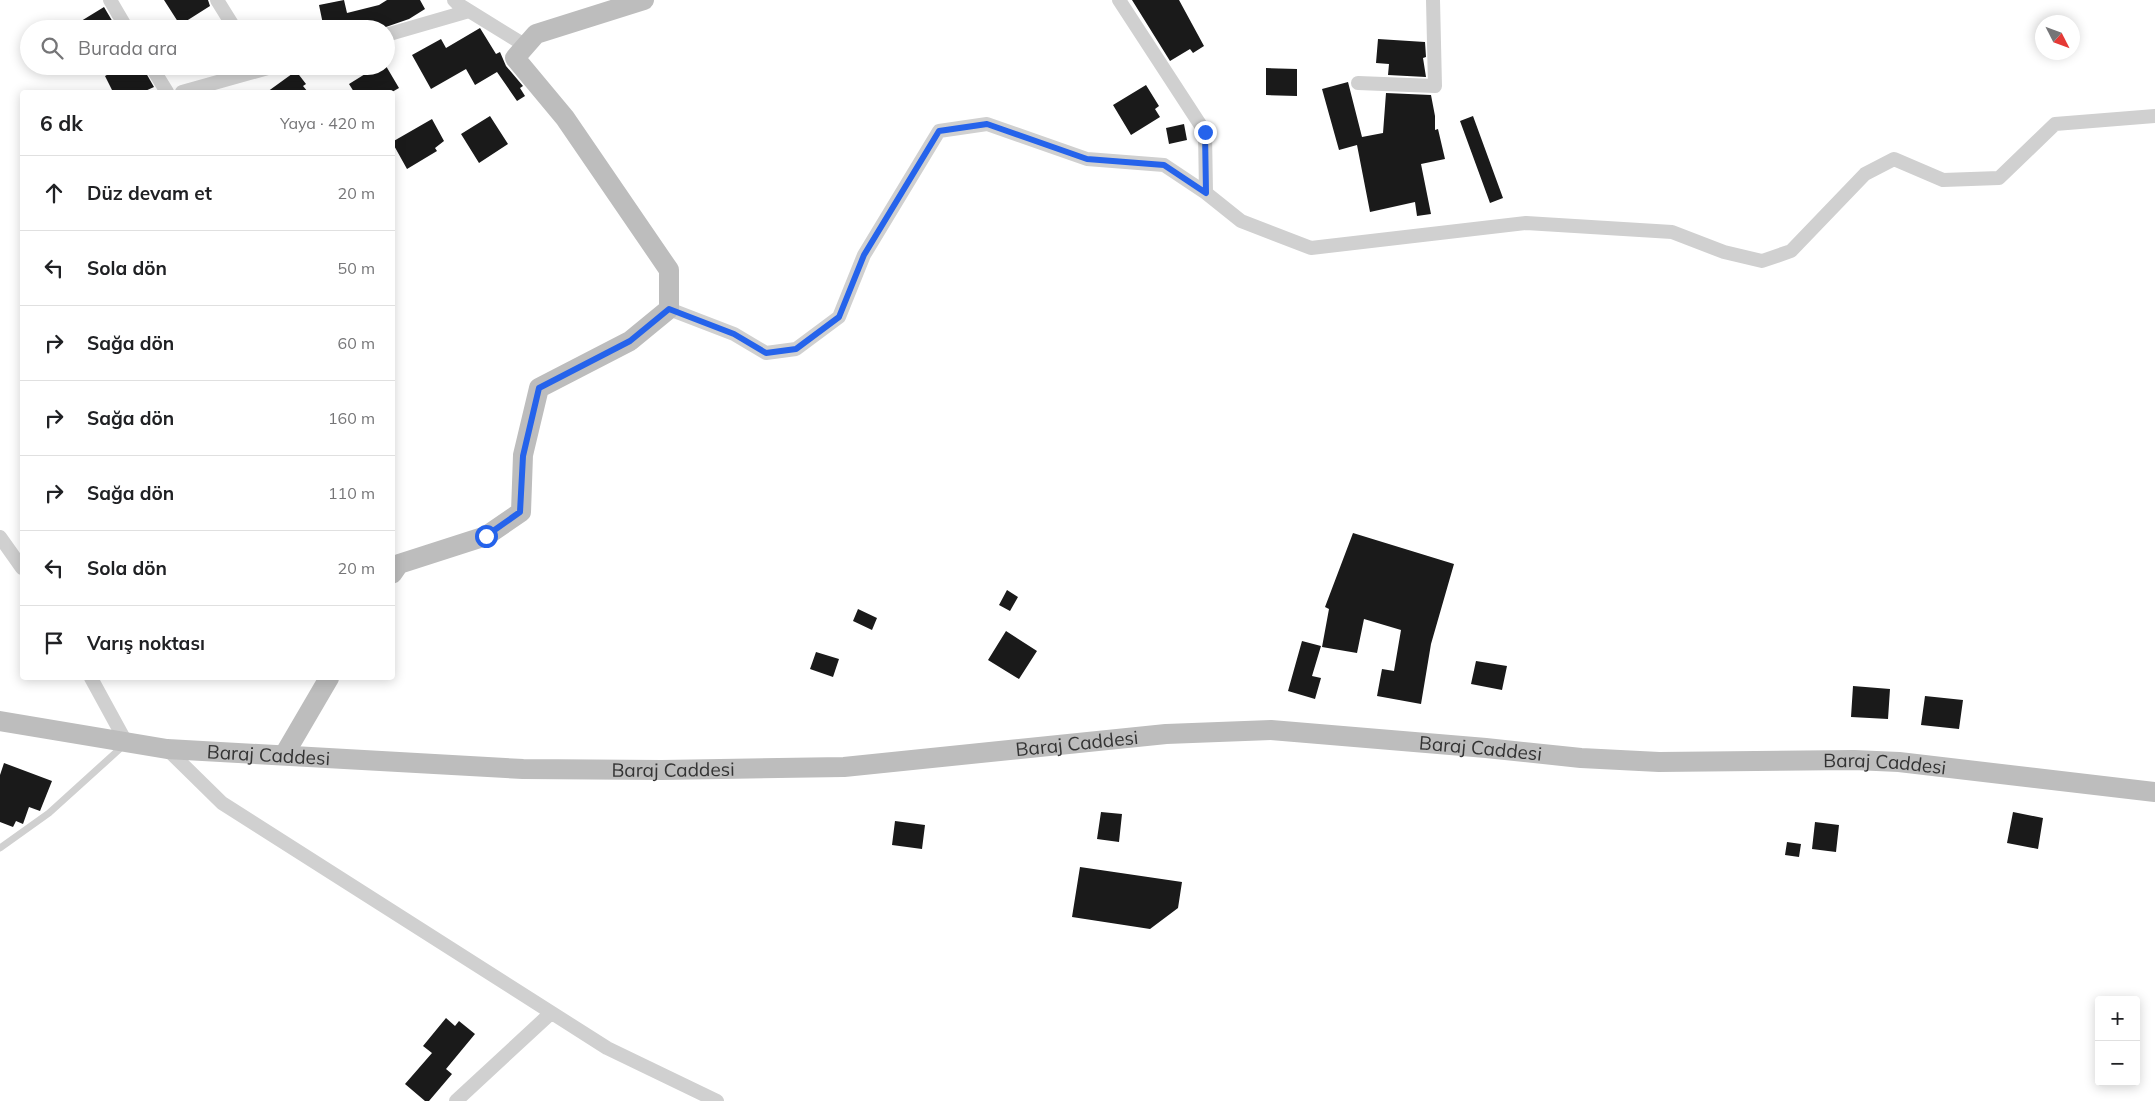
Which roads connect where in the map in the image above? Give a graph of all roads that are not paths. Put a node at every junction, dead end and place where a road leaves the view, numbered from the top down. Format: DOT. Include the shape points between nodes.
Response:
graph roads {
  1 [pos="110,0"];
  2 [pos="217,0"];
  3 [pos="454,0"];
  4 [pos="644,0"];
  5 [pos="1119,0"];
  6 [pos="1433,0"];
  7 [pos="469,12"];
  8 [pos="122,20"];
  9 [pos="229,20"];
  10 [pos="395,33"];
  11 [pos="526,46"];
  12 [pos="157,75"];
  13 [pos="237,75"];
  14 [pos="1358,83"];
  15 [pos="166,90"];
  16 [pos="188,90"];
  17 [pos="2155,116"];
  18 [pos="1206,193"];
  19 [pos="669,309"];
  20 [pos="0,537"];
  21 [pos="20,565"];
  22 [pos="395,570"];
  23 [pos="92,680"];
  24 [pos="327,680"];
  25 [pos="0,721"];
  26 [pos="126,742"];
  27 [pos="167,749"];
  28 [pos="284,755"];
  29 [pos="2155,792"];
  30 [pos="0,848"];
  31 [pos="551,1013"];
  32 [pos="456,1101"];
  33 [pos="717,1101"];
  1 -- 8 [label="street"];
  2 -- 9 [label="street"];
  3 -- 7 [label="street"];
  4 -- 11 [label="main road" via="536,34"];
  5 -- 18 [label="street" via="1205,132"];
  6 -- 14 [label="street" via="1435,86"];
  7 -- 10 [label="street"];
  7 -- 11 [label="street"];
  11 -- 19 [label="main road" via="515,58 565,118 669,270"];
  12 -- 15 [label="street"];
  13 -- 16 [label="street"];
  17 -- 18 [label="street" via="2055,124 1999,178 1943,180 1894,160 1865,174 1791,252 1762,261 1724,252 1672,232 1526,223 1311,248 1241,221"];
  18 -- 19 [label="street" via="1164,165 1087,159 987,124 939,131 864,255 839,317 796,349 766,353 734,334"];
  19 -- 22 [label="main road" via="630,341 539,388 523,456 520,512 486,536 399,564"];
  20 -- 21 [label="street"];
  23 -- 26 [label="street"];
  24 -- 28 [label="main road"];
  25 -- 26 [label="main road, Baraj Caddesi"];
  26 -- 27 [label="main road, Baraj Caddesi"];
  26 -- 30 [label="lane" via="49,813"];
  27 -- 28 [label="main road, Baraj Caddesi"];
  27 -- 31 [label="street" via="222,803"];
  28 -- 29 [label="main road, Baraj Caddesi" via="523,769 784,770 844,767 1166,734 1271,730 1581,758 1660,762 1854,760 1918,763"];
  31 -- 32 [label="street"];
  31 -- 33 [label="street" via="606,1048"];
}
